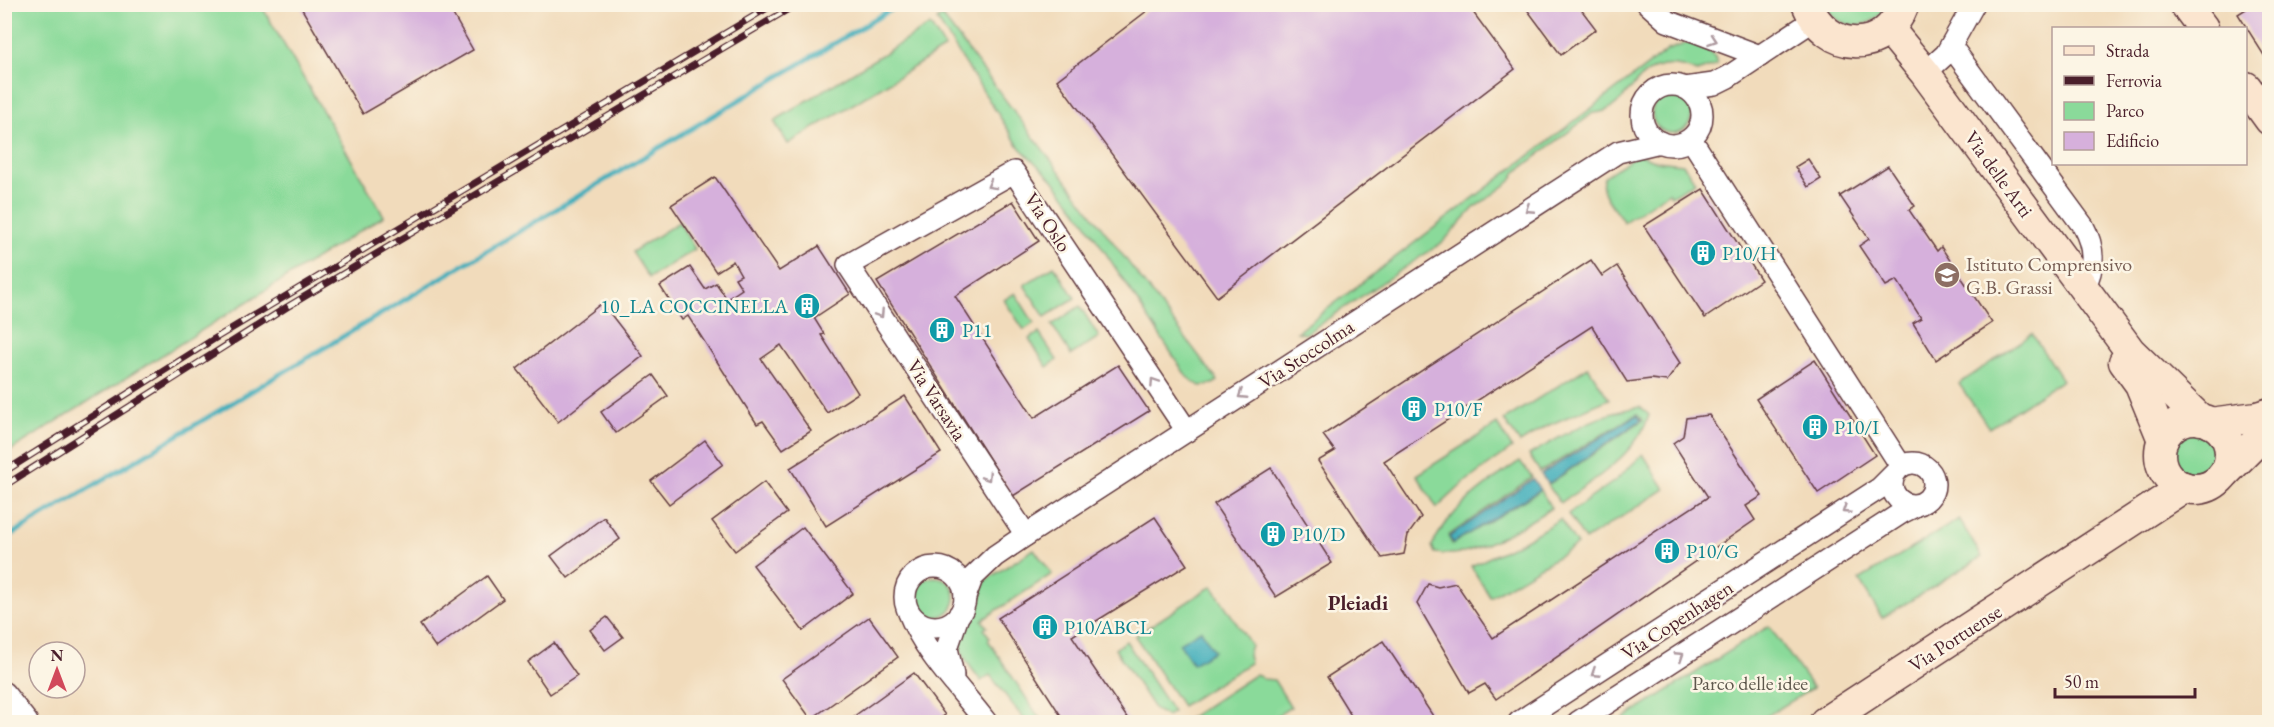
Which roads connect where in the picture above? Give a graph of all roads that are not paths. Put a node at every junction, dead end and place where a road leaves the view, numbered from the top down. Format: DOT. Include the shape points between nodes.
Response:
graph roads {
  1 [pos="1648,4"];
  2 [pos="1974,4"];
  3 [pos="2185,4"];
  4 [pos="1810,12"];
  5 [pos="1896,17"];
  6 [pos="2202,27"];
  7 [pos="1951,46"];
  8 [pos="1760,56"];
  9 [pos="1925,73"];
  10 [pos="1728,77"];
  11 [pos="1685,88"];
  12 [pos="2247,88"];
  13 [pos="1702,114"];
  14 [pos="1642,119"];
  15 [pos="2270,120"];
  16 [pos="1691,139"];
  17 [pos="1660,142"];
  18 [pos="1618,152"];
  19 [pos="848,265"];
  20 [pos="2084,288"];
  21 [pos="2107,320"];
  22 [pos="2270,413"];
  23 [pos="2206,421"];
  24 [pos="1187,431"];
  25 [pos="2270,431"];
  26 [pos="2162,450"];
  27 [pos="1897,471"];
  28 [pos="2225,473"];
  29 [pos="2184,487"];
  30 [pos="1913,507"];
  31 [pos="1026,535"];
  32 [pos="2083,554"];
  33 [pos="994,556"];
  34 [pos="948,570"];
  35 [pos="962,606"];
  36 [pos="909,613"];
  37 [pos="955,682"];
  38 [pos="4,693"];
  39 [pos="27,723"];
  40 [pos="986,723"];
  41 [pos="1519,723"];
  42 [pos="1578,723"];
  43 [pos="1825,723"];
  1 -- 8 [label="street, one-way" via="1660,26"];
  2 -- 7 [label="street"];
  3 -- 6 [label="street"];
  4 -- 5 [label="street" via="1823,31 1850,42 1877,37"];
  4 -- 8 [label="street"];
  5 -- 9 [label="street, Via delle Arti"];
  7 -- 9 [label="street"];
  7 -- 20 [label="street" via="2087,232 2093,262"];
  8 -- 10 [label="street"];
  9 -- 20 [label="street, Via delle Arti"];
  10 -- 11 [label="street" via="1714,84"];
  10 -- 13 [label="street"];
  11 -- 13 [label="street" via="1696,96"];
  11 -- 14 [label="street" via="1663,86 1653,92 1643,107"];
  12 -- 15 [label="street"];
  13 -- 16 [label="street"];
  14 -- 17 [label="street" via="1647,131"];
  14 -- 18 [label="street, Via Stoccolma"];
  16 -- 17 [label="street" via="1671,145"];
  16 -- 27 [label="street"];
  17 -- 18 [label="street, Via Stoccolma"];
  18 -- 24 [label="street, Via Stoccolma, one-way"];
  24 -- 19 [label="street, Via Oslo, one-way" via="1014,172"];
  19 -- 31 [label="street, Via Varsavia, one-way"];
  20 -- 21 [label="street, Via delle Arti"];
  21 -- 23 [label="street" via="2140,362"];
  21 -- 26 [label="street" via="2124,362 2140,384"];
  22 -- 23 [label="street"];
  23 -- 26 [label="street" via="2179,423 2170,430"];
  23 -- 28 [label="street" via="2229,444"];
  24 -- 31 [label="street, Via Stoccolma"];
  25 -- 28 [label="street"];
  26 -- 29 [label="street" via="2171,480"];
  26 -- 32 [label="street, Via Portuense" via="2137,500"];
  27 -- 30 [label="street" via="1894,493"];
  27 -- 30 [label="street" via="1912,462 1920,463 1932,474 1935,481 1931,496"];
  27 -- 41 [label="street, Via Copenhagen, one-way" via="1880,488"];
  28 -- 29 [label="street" via="2210,486"];
  29 -- 32 [label="street, Via Portuense"];
  42 -- 30 [label="street, Via Copenhagen, one-way"];
  31 -- 33 [label="street, Via Stoccolma"];
  32 -- 43 [label="street, Via Portuense"];
  33 -- 34 [label="street, Via Stoccolma"];
  33 -- 35 [label="street, Via Stoccolma" via="972,578"];
  34 -- 35 [label="street" via="960,581"];
  34 -- 36 [label="street" via="929,567 912,577 905,594"];
  35 -- 36 [label="street" via="952,622 933,627"];
  35 -- 37 [label="street, Via Stoccolma" via="947,648"];
  36 -- 37 [label="street, Via Stoccolma" via="925,646"];
  37 -- 40 [label="street, Via Stoccolma"];
  38 -- 39 [label="street"];
}
